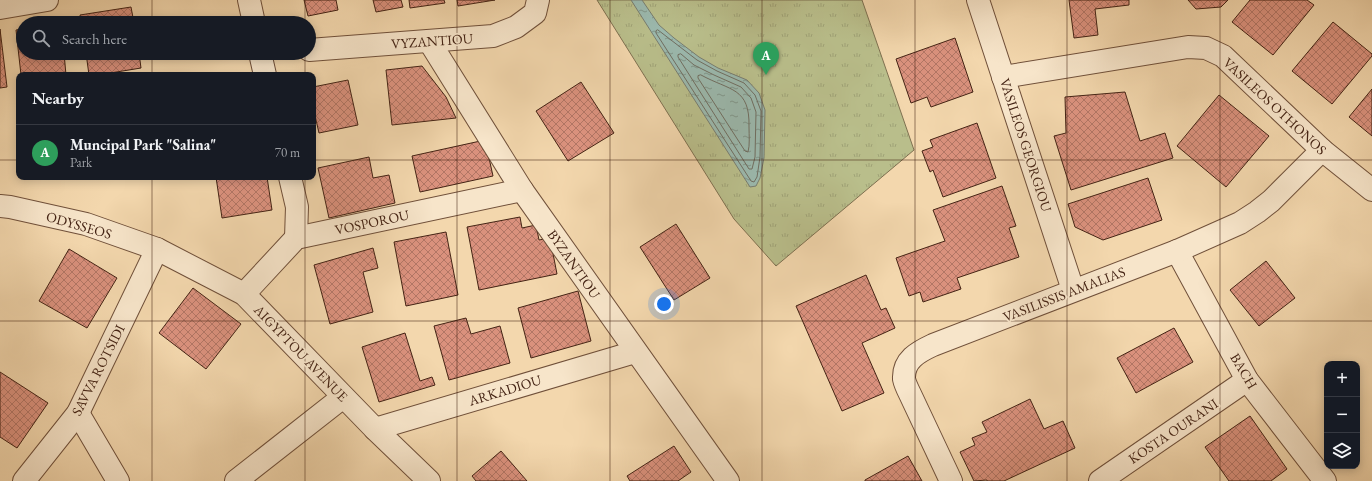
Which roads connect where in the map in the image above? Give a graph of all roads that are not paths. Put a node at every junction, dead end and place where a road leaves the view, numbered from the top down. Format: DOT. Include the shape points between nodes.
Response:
graph roads {
  1 [pos="47,0"];
  2 [pos="249,0"];
  3 [pos="538,0"];
  4 [pos="978,0"];
  5 [pos="0,8"];
  6 [pos="252,16"];
  7 [pos="429,41"];
  8 [pos="316,49"];
  9 [pos="262,60"];
  10 [pos="264,72"];
  11 [pos="1003,77"];
  12 [pos="1322,150"];
  13 [pos="291,180"];
  14 [pos="522,190"];
  15 [pos="1372,190"];
  16 [pos="0,206"];
  17 [pos="296,238"];
  18 [pos="157,250"];
  19 [pos="1178,251"];
  20 [pos="1073,290"];
  21 [pos="244,294"];
  22 [pos="635,352"];
  23 [pos="1247,380"];
  24 [pos="343,397"];
  25 [pos="78,413"];
  26 [pos="375,429"];
  27 [pos="24,481"];
  28 [pos="118,481"];
  29 [pos="236,481"];
  30 [pos="429,481"];
  31 [pos="728,481"];
  32 [pos="951,481"];
  33 [pos="1100,481"];
  34 [pos="1325,481"];
  1 -- 5 [label="street"];
  2 -- 6 [label="street"];
  3 -- 7 [label="street, VYZANTIOU" via="535,13 516,27 493,36"];
  4 -- 11 [label="street, VASILEOS GEORGIOU"];
  7 -- 8 [label="street, VYZANTIOU"];
  7 -- 14 [label="street, BYZANTIOU"];
  9 -- 10 [label="street"];
  11 -- 12 [label="street, VASILEOS OTHONOS" via="1188,47 1206,48 1223,56"];
  11 -- 20 [label="street, VASILEOS GEORGIOU"];
  12 -- 15 [label="street, VASILEOS OTHONOS"];
  12 -- 19 [label="street, VASILISSIS AMALIAS" via="1257,212 1240,223"];
  13 -- 17 [label="street" via="297,207"];
  14 -- 17 [label="street, VOSPOROU"];
  14 -- 22 [label="street, BYZANTIOU"];
  16 -- 18 [label="street, ODYSSEOS" via="86,224"];
  17 -- 21 [label="street"];
  18 -- 21 [label="street, AIGYPTOU AVENUE"];
  18 -- 25 [label="street, SAVVA ROTSIDI"];
  19 -- 20 [label="street, VASILISSIS AMALIAS"];
  19 -- 23 [label="street, BACH"];
  20 -- 32 [label="street, VASILISSIS AMALIAS" via="933,345 917,353 907,364 904,379"];
  21 -- 24 [label="street, AIGYPTOU AVENUE"];
  22 -- 26 [label="street, ARKADIOU"];
  22 -- 31 [label="street, BYZANTIOU"];
  23 -- 33 [label="street, KOSTA OURANI"];
  23 -- 34 [label="street, BACH"];
  24 -- 26 [label="street, AIGYPTOU AVENUE"];
  24 -- 29 [label="street"];
  25 -- 27 [label="street, SAVVA ROTSIDI"];
  25 -- 28 [label="street"];
  26 -- 30 [label="street, AIGYPTOU AVENUE"];
}
